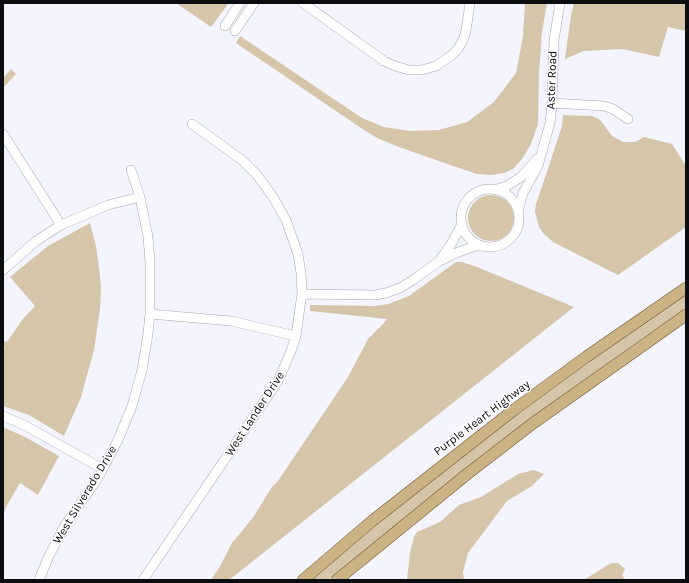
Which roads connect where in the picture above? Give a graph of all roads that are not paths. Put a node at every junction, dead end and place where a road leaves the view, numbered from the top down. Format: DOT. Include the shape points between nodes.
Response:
graph roads {
  1 [pos="240,3"];
  2 [pos="254,3"];
  3 [pos="304,3"];
  4 [pos="470,3"];
  5 [pos="560,3"];
  6 [pos="225,26"];
  7 [pos="235,31"];
  8 [pos="552,103"];
  9 [pos="628,120"];
  10 [pos="192,124"];
  11 [pos="3,134"];
  12 [pos="540,155"];
  13 [pos="132,170"];
  14 [pos="497,190"];
  15 [pos="140,196"];
  16 [pos="518,211"];
  17 [pos="61,225"];
  18 [pos="461,226"];
  19 [pos="478,245"];
  20 [pos="438,262"];
  21 [pos="3,270"];
  22 [pos="686,288"];
  23 [pos="302,294"];
  24 [pos="150,314"];
  25 [pos="686,315"];
  26 [pos="296,336"];
  27 [pos="3,416"];
  28 [pos="103,469"];
  29 [pos="39,580"];
  30 [pos="143,580"];
  31 [pos="303,580"];
  32 [pos="337,580"];
  1 -- 6 [label="street"];
  2 -- 7 [label="street"];
  3 -- 4 [label="street" via="384,61 409,70 436,66 452,55 463,40"];
  5 -- 8 [label="street, Aster Road" via="554,40"];
  8 -- 9 [label="street" via="604,106"];
  8 -- 12 [label="street, Aster Road" via="550,123"];
  10 -- 23 [label="street, West Lander Drive" via="242,160 273,197 286,220 295,244"];
  11 -- 17 [label="street"];
  12 -- 14 [label="street, Aster Road" via="521,177"];
  12 -- 16 [label="street, Aster Road" via="538,166 523,193"];
  13 -- 15 [label="street, West Silverado Drive"];
  14 -- 16 [label="street" via="511,197"];
  14 -- 18 [label="street" via="489,188 472,194 462,208"];
  15 -- 17 [label="street" via="102,207"];
  15 -- 24 [label="street, West Silverado Drive" via="148,237"];
  16 -- 19 [label="street" via="518,227 509,241 495,247"];
  17 -- 21 [label="street" via="32,244"];
  18 -- 19 [label="street" via="470,241"];
  18 -- 20 [label="street"];
  19 -- 20 [label="street"];
  20 -- 23 [label="street" via="400,288 386,293"];
  22 -- 31 [label="main road, Purple Heart Highway" via="515,409"];
  23 -- 26 [label="street, West Lander Drive"];
  24 -- 26 [label="street" via="231,321"];
  24 -- 28 [label="street, West Silverado Drive" via="137,389 118,440"];
  25 -- 32 [label="main road" via="532,424"];
  26 -- 30 [label="street, West Lander Drive" via="288,360 271,392"];
  27 -- 28 [label="street"];
  28 -- 29 [label="street, West Silverado Drive" via="65,524"];
}
